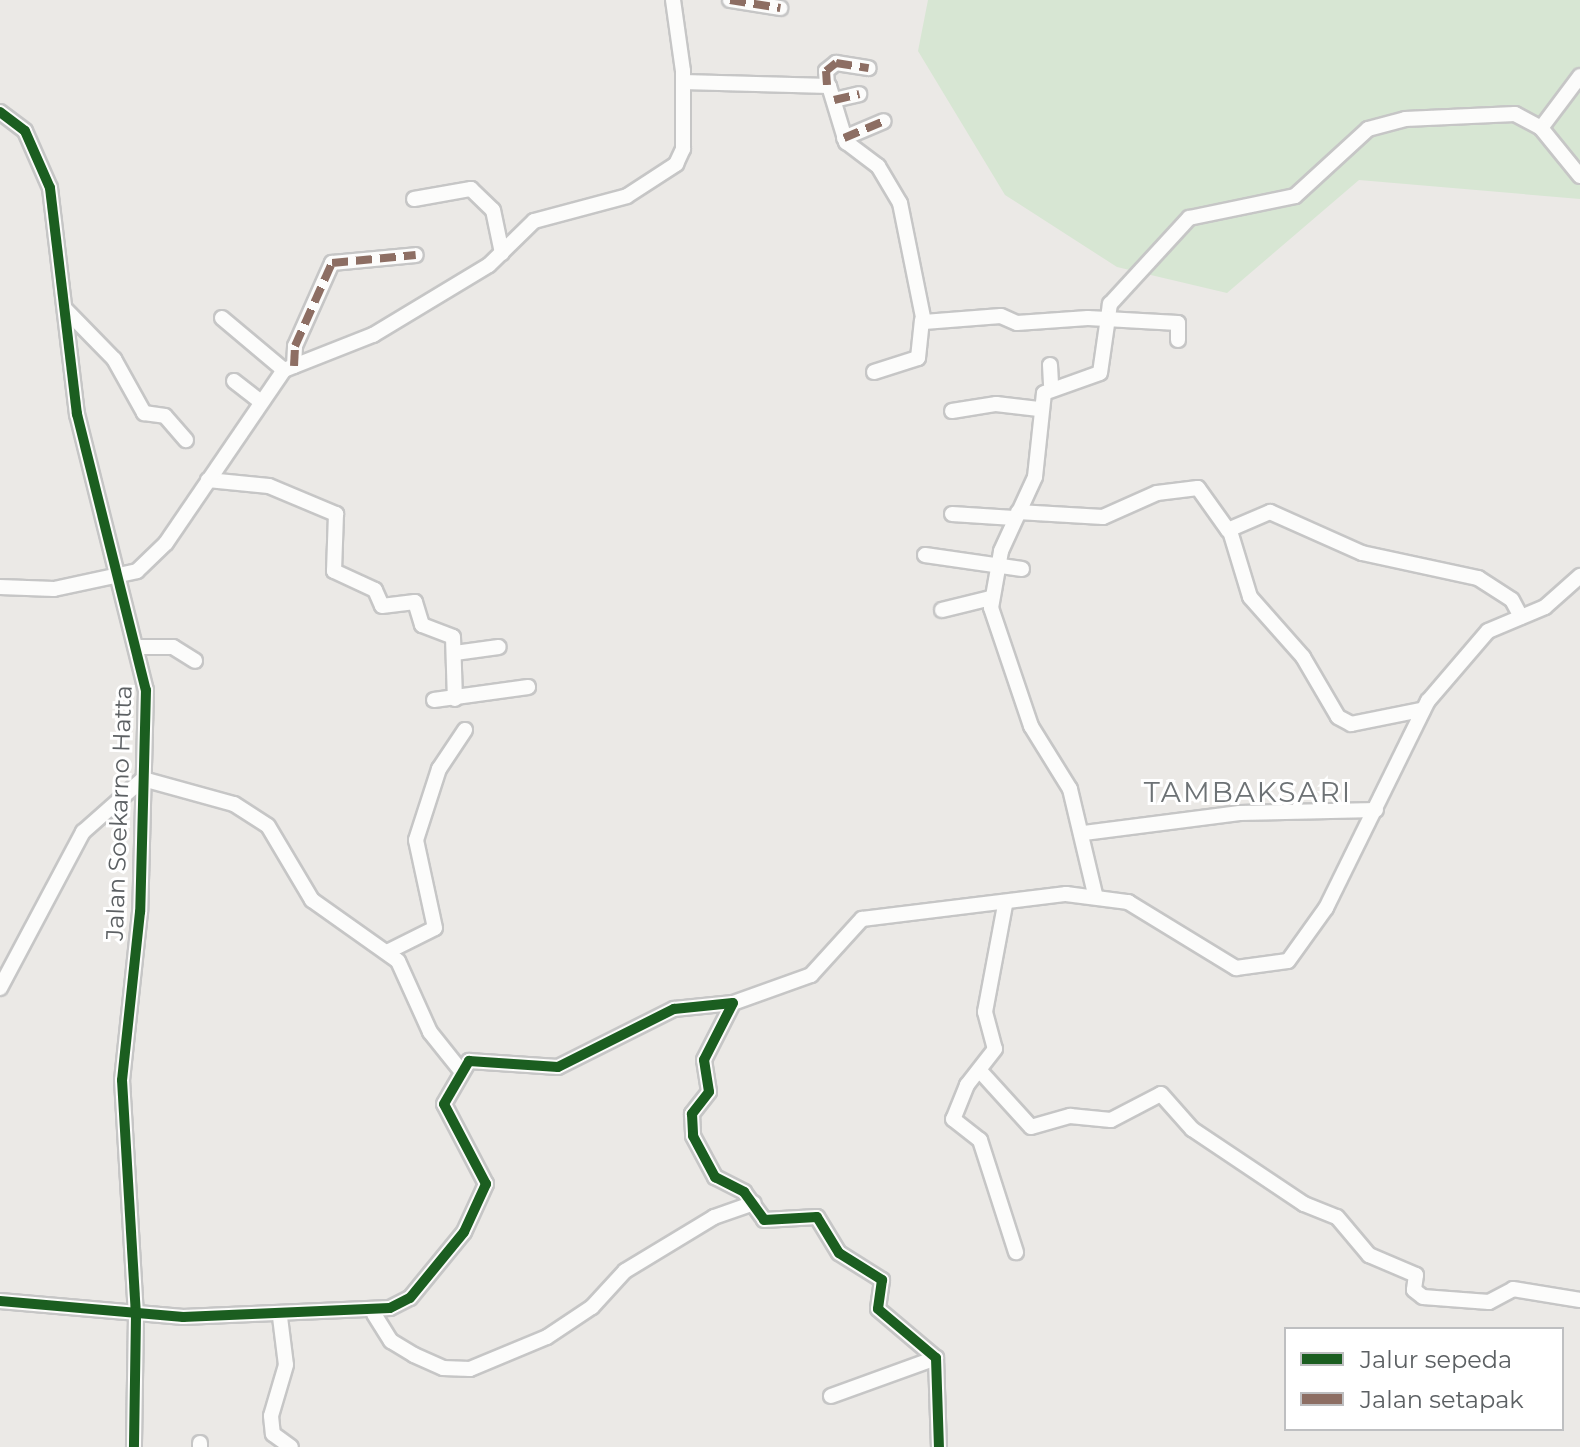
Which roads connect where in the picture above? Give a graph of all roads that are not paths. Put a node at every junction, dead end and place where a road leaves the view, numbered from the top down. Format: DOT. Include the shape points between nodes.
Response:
graph roads {
  1 [pos="673,0"];
  2 [pos="730,0"];
  3 [pos="780,8"];
  4 [pos="869,68"];
  5 [pos="1580,76"];
  6 [pos="683,82"];
  7 [pos="827,85"];
  8 [pos="859,94"];
  9 [pos="834,100"];
  10 [pos="0,112"];
  11 [pos="884,121"];
  12 [pos="1541,128"];
  13 [pos="844,138"];
  14 [pos="1580,176"];
  15 [pos="414,199"];
  16 [pos="502,253"];
  17 [pos="416,255"];
  18 [pos="66,310"];
  19 [pos="222,318"];
  20 [pos="1106,319"];
  21 [pos="922,320"];
  22 [pos="1178,340"];
  23 [pos="1050,365"];
  24 [pos="289,368"];
  25 [pos="874,372"];
  26 [pos="234,381"];
  27 [pos="1051,385"];
  28 [pos="258,400"];
  29 [pos="1039,409"];
  30 [pos="952,411"];
  31 [pos="186,440"];
  32 [pos="208,480"];
  33 [pos="952,514"];
  34 [pos="1016,515"];
  35 [pos="1230,531"];
  36 [pos="925,555"];
  37 [pos="997,566"];
  38 [pos="1022,569"];
  39 [pos="1580,576"];
  40 [pos="121,578"];
  41 [pos="0,587"];
  42 [pos="991,598"];
  43 [pos="942,610"];
  44 [pos="1521,617"];
  45 [pos="140,647"];
  46 [pos="499,647"];
  47 [pos="455,653"];
  48 [pos="195,661"];
  49 [pos="528,687"];
  50 [pos="455,699"];
  51 [pos="434,700"];
  52 [pos="1421,710"];
  53 [pos="465,730"];
  54 [pos="143,779"];
  55 [pos="1376,810"];
  56 [pos="1084,833"];
  57 [pos="1095,894"];
  58 [pos="1005,905"];
  59 [pos="389,951"];
  60 [pos="0,988"];
  61 [pos="733,1003"];
  62 [pos="462,1072"];
  63 [pos="981,1072"];
  64 [pos="754,1203"];
  65 [pos="1016,1252"];
  66 [pos="1580,1300"];
  67 [pos="0,1301"];
  68 [pos="374,1314"];
  69 [pos="136,1316"];
  70 [pos="280,1317"];
  71 [pos="936,1358"];
  72 [pos="831,1396"];
  73 [pos="134,1447"];
  74 [pos="291,1447"];
  75 [pos="939,1447"];
  1 -- 6 [label="street"];
  2 -- 3 [label="street"];
  4 -- 7 [label="street" via="836,63 826,71"];
  5 -- 12 [label="street"];
  6 -- 7 [label="street"];
  6 -- 16 [label="street" via="676,164 627,196 534,221"];
  7 -- 9 [label="street"];
  8 -- 9 [label="street"];
  9 -- 13 [label="street"];
  10 -- 18 [label="street, Jalan Soekarno Hatta" via="25,131 50,188"];
  11 -- 13 [label="street"];
  12 -- 14 [label="street"];
  12 -- 20 [label="street" via="1507,113 1368,129 1295,196 1194,214 1113,300"];
  13 -- 21 [label="street" via="878,166 900,203"];
  15 -- 16 [label="street" via="471,189 493,210"];
  16 -- 24 [label="street" via="373,335"];
  17 -- 24 [label="street" via="332,263"];
  18 -- 31 [label="street" via="114,359 144,413 165,416"];
  18 -- 40 [label="street, Jalan Soekarno Hatta" via="77,414"];
  19 -- 24 [label="street"];
  20 -- 21 [label="street"];
  20 -- 22 [label="street" via="1178,323"];
  20 -- 27 [label="street" via="1100,373"];
  21 -- 25 [label="street" via="918,358"];
  23 -- 27 [label="street"];
  24 -- 28 [label="street"];
  26 -- 28 [label="street"];
  27 -- 29 [label="street"];
  28 -- 32 [label="street"];
  29 -- 30 [label="street" via="996,404"];
  29 -- 34 [label="street" via="1035,477"];
  32 -- 40 [label="street" via="157,554"];
  32 -- 47 [label="street" via="269,486 336,514 334,571 375,590 382,606 415,602 422,625 455,640"];
  33 -- 34 [label="street"];
  34 -- 35 [label="street" via="1103,517 1192,487 1207,493"];
  34 -- 37 [label="street"];
  35 -- 44 [label="street" via="1258,511 1270,512 1352,550 1478,578 1512,600"];
  35 -- 52 [label="street" via="1250,597 1303,657 1338,717 1351,724"];
  36 -- 37 [label="street"];
  37 -- 38 [label="street"];
  37 -- 42 [label="street"];
  39 -- 44 [label="street" via="1545,607"];
  40 -- 41 [label="street" via="54,589"];
  40 -- 45 [label="street, Jalan Soekarno Hatta"];
  42 -- 43 [label="street"];
  42 -- 56 [label="street" via="1031,726 1070,789"];
  44 -- 52 [label="street" via="1480,638"];
  45 -- 48 [label="street" via="173,647"];
  45 -- 54 [label="street, Jalan Soekarno Hatta"];
  46 -- 47 [label="street"];
  47 -- 50 [label="street"];
  49 -- 50 [label="street"];
  50 -- 51 [label="street"];
  52 -- 55 [label="street"];
  53 -- 59 [label="street" via="439,769 416,840 435,928"];
  54 -- 59 [label="street" via="248,810 274,834 322,909"];
  54 -- 60 [label="street" via="83,832"];
  54 -- 69 [label="street, Jalan Soekarno Hatta" via="140,912 122,1080"];
  55 -- 56 [label="street" via="1240,813"];
  55 -- 57 [label="street" via="1297,952 1267,969 1220,963 1143,909"];
  56 -- 57 [label="street"];
  57 -- 58 [label="street"];
  58 -- 61 [label="street" via="862,919 811,975"];
  58 -- 63 [label="street" via="985,1012 995,1049"];
  59 -- 62 [label="street" via="416,990 436,1041"];
  61 -- 62 [label="street" via="674,1009 558,1067 477,1059"];
  61 -- 64 [label="street" via="704,1060 709,1092 691,1128 712,1173"];
  62 -- 68 [label="street" via="444,1104 486,1184 474,1218 410,1298"];
  63 -- 65 [label="street" via="967,1085 953,1119 980,1140"];
  63 -- 66 [label="street" via="1031,1127 1070,1116 1111,1120 1161,1094 1192,1129 1304,1204 1337,1217 1369,1255 1416,1275 1414,1290 1423,1297 1489,1302 1513,1289"];
  64 -- 68 [label="street" via="714,1217 625,1271 592,1307 547,1337 470,1369 443,1368 414,1355 391,1341"];
  64 -- 71 [label="street" via="772,1223 820,1219 839,1253 882,1280 878,1309"];
  67 -- 69 [label="street"];
  68 -- 70 [label="street"];
  69 -- 70 [label="street"];
  69 -- 73 [label="street, Jalan Soekarno Hatta"];
  70 -- 74 [label="street" via="286,1365 271,1416 273,1434"];
  71 -- 72 [label="street"];
  71 -- 75 [label="street"];
}
